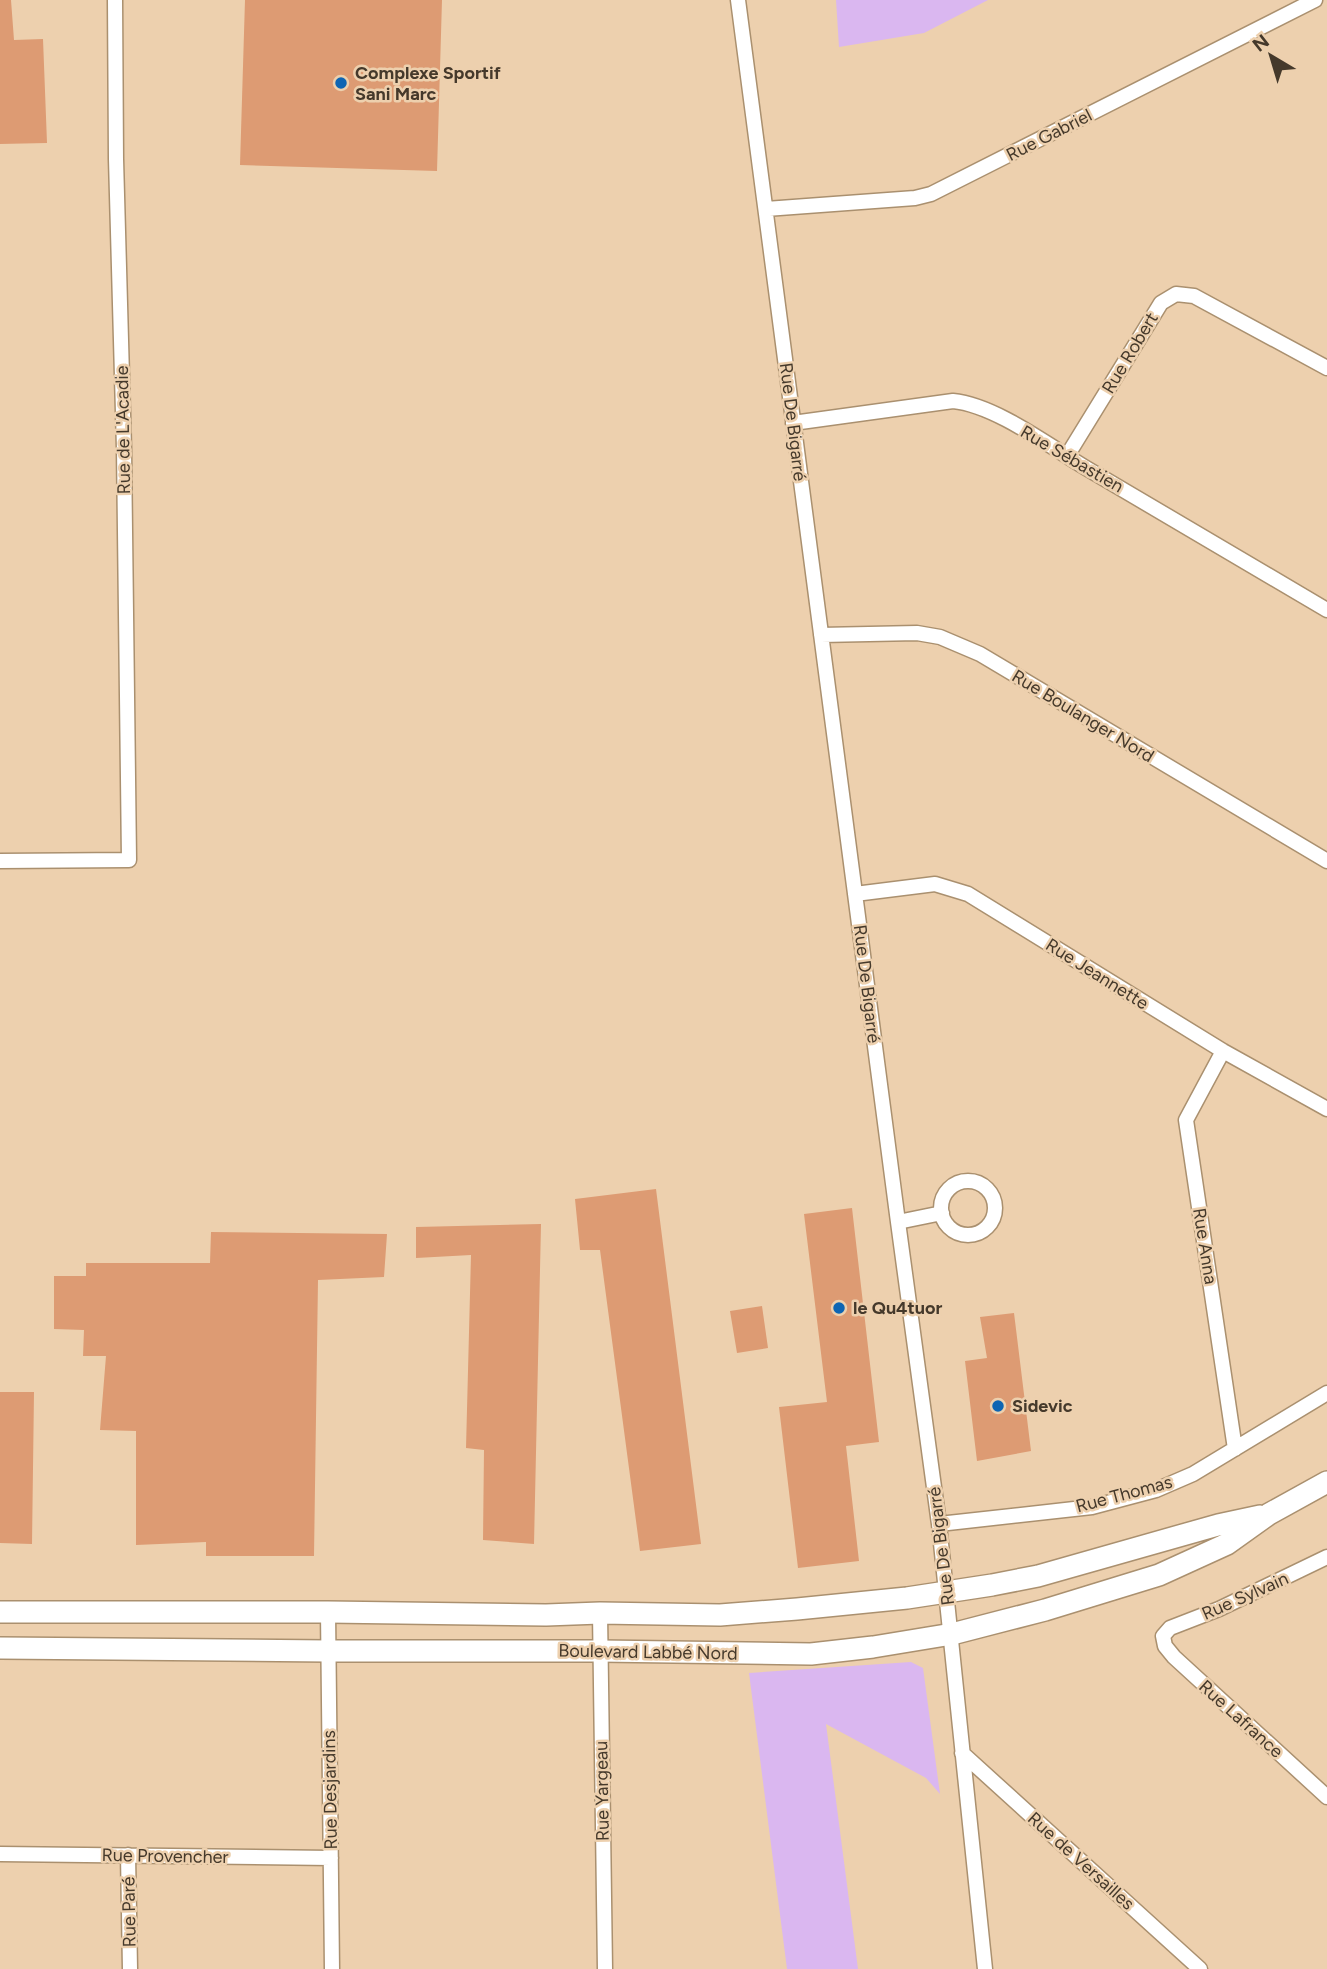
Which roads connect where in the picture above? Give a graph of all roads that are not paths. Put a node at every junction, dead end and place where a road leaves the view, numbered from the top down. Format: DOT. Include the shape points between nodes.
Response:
graph roads {
  1 [pos="115,0"];
  2 [pos="738,0"];
  3 [pos="1315,0"];
  4 [pos="765,209"];
  5 [pos="1327,368"];
  6 [pos="793,423"];
  7 [pos="1067,456"];
  8 [pos="1327,610"];
  9 [pos="821,635"];
  10 [pos="0,861"];
  11 [pos="1327,861"];
  12 [pos="855,894"];
  13 [pos="1223,1051"];
  14 [pos="1327,1109"];
  15 [pos="942,1213"];
  16 [pos="898,1223"];
  17 [pos="1327,1393"];
  18 [pos="1235,1449"];
  19 [pos="1327,1482"];
  20 [pos="1269,1514"];
  21 [pos="940,1524"];
  22 [pos="1327,1557"];
  23 [pos="946,1592"];
  24 [pos="0,1612"];
  25 [pos="328,1612"];
  26 [pos="600,1613"];
  27 [pos="952,1634"];
  28 [pos="1163,1636"];
  29 [pos="0,1648"];
  30 [pos="328,1651"];
  31 [pos="600,1651"];
  32 [pos="962,1753"];
  33 [pos="1327,1797"];
  34 [pos="0,1854"];
  35 [pos="128,1855"];
  36 [pos="331,1858"];
  37 [pos="130,1969"];
  38 [pos="332,1969"];
  39 [pos="605,1969"];
  40 [pos="985,1969"];
  41 [pos="1200,1969"];
  1 -- 10 [label="street, Rue de L'Acadie" via="129,860"];
  2 -- 4 [label="street, Rue De Bigarré"];
  3 -- 4 [label="street, Rue Gabriel" via="931,194"];
  4 -- 6 [label="street, Rue De Bigarré"];
  5 -- 7 [label="street, Rue Robert" via="1194,296 1176,294 1161,303"];
  6 -- 7 [label="street, Rue Sébastien" via="953,401 971,403"];
  6 -- 9 [label="street, Rue De Bigarré"];
  7 -- 8 [label="street, Rue Sébastien"];
  9 -- 11 [label="street, Rue Boulanger Nord" via="917,633 980,654"];
  9 -- 12 [label="street, Rue De Bigarré"];
  12 -- 13 [label="street, Rue Jeannette" via="935,884 968,894"];
  12 -- 16 [label="street, Rue De Bigarré"];
  13 -- 14 [label="street, Rue Jeannette"];
  13 -- 18 [label="street, Rue Anna" via="1186,1120"];
  15 -- 16 [label="street"];
  16 -- 21 [label="street, Rue De Bigarré"];
  17 -- 18 [label="street, Rue Thomas"];
  18 -- 21 [label="street, Rue Thomas" via="1156,1490 1092,1507"];
  19 -- 20 [label="main road, Boulevard Labbé Nord"];
  20 -- 23 [label="main road, Boulevard Labbé Nord" via="1038,1576"];
  20 -- 27 [label="main road, Boulevard Labbé Nord" via="1227,1544 1159,1575"];
  21 -- 23 [label="street, Rue De Bigarré"];
  22 -- 28 [label="street, Rue Sylvain" via="1170,1628"];
  23 -- 26 [label="main road, Boulevard Labbé Nord" via="720,1615"];
  23 -- 27 [label="street, Rue De Bigarré"];
  24 -- 25 [label="main road, Boulevard Labbé Nord"];
  25 -- 26 [label="main road, Boulevard Labbé Nord"];
  25 -- 30 [label="street, Rue Desjardins"];
  26 -- 31 [label="street, Rue Yargeau"];
  27 -- 31 [label="main road, Boulevard Labbé Nord" via="811,1654"];
  27 -- 32 [label="street, Rue De Bigarré"];
  28 -- 33 [label="street, Rue Lafrance" via="1174,1657"];
  29 -- 30 [label="main road, Boulevard Labbé Nord"];
  30 -- 31 [label="main road, Boulevard Labbé Nord"];
  30 -- 36 [label="street, Rue Desjardins"];
  31 -- 39 [label="street, Rue Yargeau"];
  32 -- 40 [label="street, Rue De Bigarré"];
  32 -- 41 [label="street, Rue de Versailles"];
  34 -- 35 [label="street, Rue Provencher"];
  35 -- 36 [label="street, Rue Provencher"];
  35 -- 37 [label="street, Rue Paré"];
  36 -- 38 [label="street, Rue Desjardins"];
}
